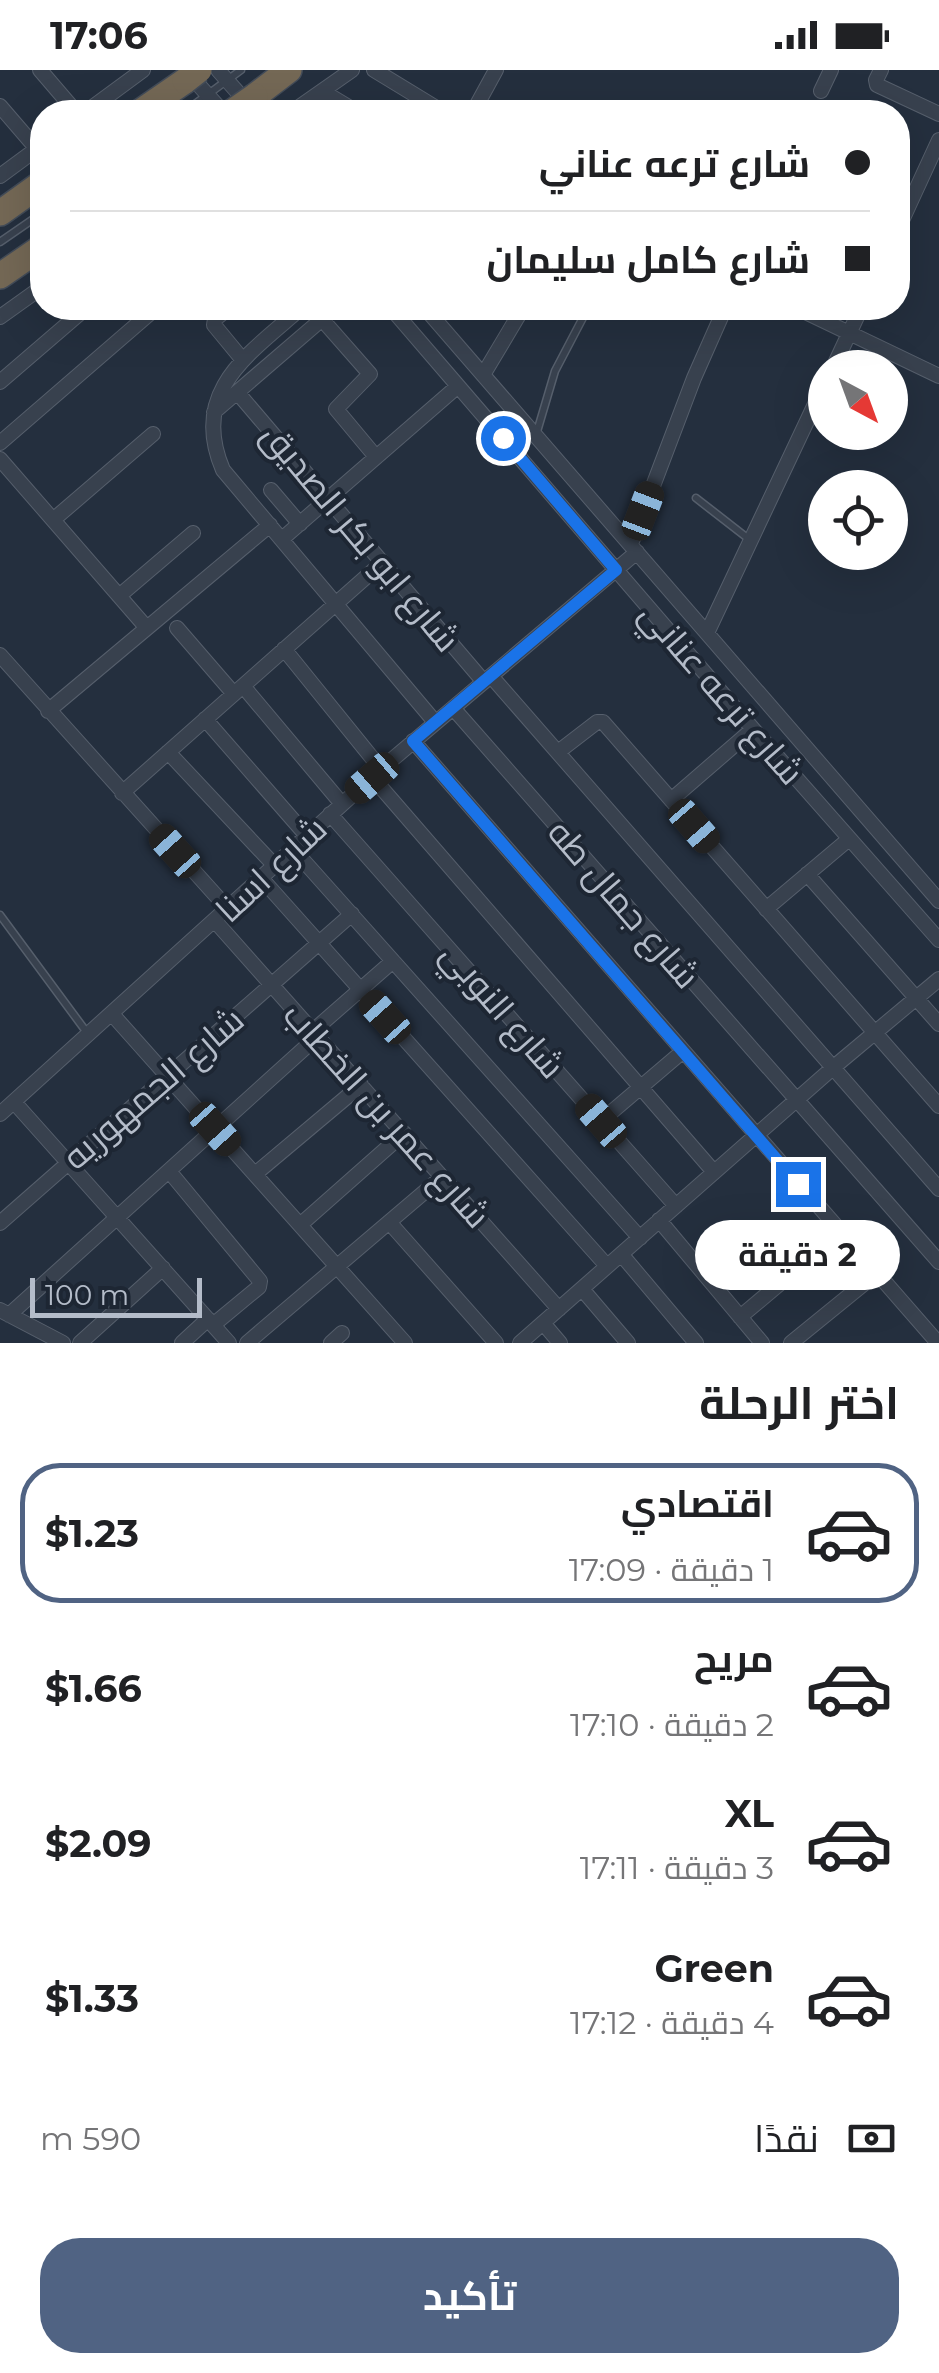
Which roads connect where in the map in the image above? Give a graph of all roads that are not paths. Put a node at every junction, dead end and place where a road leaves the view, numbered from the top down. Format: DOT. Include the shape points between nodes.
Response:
graph roads {
  1 [pos="40,70"];
  2 [pos="111,70"];
  3 [pos="143,70"];
  4 [pos="218,70"];
  5 [pos="241,70"];
  6 [pos="289,70"];
  7 [pos="352,70"];
  8 [pos="374,70"];
  9 [pos="496,70"];
  10 [pos="831,70"];
  11 [pos="881,70"];
  12 [pos="190,74"];
  13 [pos="124,84"];
  14 [pos="821,91"];
  15 [pos="322,92"];
  16 [pos="66,100"];
  17 [pos="102,100"];
  18 [pos="156,100"];
  19 [pos="200,100"];
  20 [pos="213,100"];
  21 [pos="251,100"];
  22 [pos="259,100"];
  23 [pos="310,100"];
  24 [pos="336,100"];
  25 [pos="423,100"];
  26 [pos="480,100"];
  27 [pos="909,100"];
  28 [pos="910,100"];
  29 [pos="0,106"];
  30 [pos="939,114"];
  31 [pos="30,137"];
  32 [pos="939,140"];
  33 [pos="30,154"];
  34 [pos="0,176"];
  35 [pos="30,192"];
  36 [pos="910,203"];
  37 [pos="0,213"];
  38 [pos="30,221"];
  39 [pos="0,242"];
  40 [pos="30,255"];
  41 [pos="0,276"];
  42 [pos="30,296"];
  43 [pos="0,317"];
  44 [pos="72,320"];
  45 [pos="142,320"];
  46 [pos="215,320"];
  47 [pos="287,320"];
  48 [pos="311,320"];
  49 [pos="323,320"];
  50 [pos="401,320"];
  51 [pos="436,320"];
  52 [pos="515,320"];
  53 [pos="582,320"];
  54 [pos="720,320"];
  55 [pos="822,320"];
  56 [pos="855,320"];
  57 [pos="278,328"];
  58 [pos="849,333"];
  59 [pos="292,344"];
  60 [pos="841,350"];
  61 [pos="242,359"];
  62 [pos="483,374"];
  63 [pos="939,376"];
  64 [pos="0,382"];
  65 [pos="458,386"];
  66 [pos="237,392"];
  67 [pos="214,412"];
  68 [pos="808,419"];
  69 [pos="153,434"];
  70 [pos="536,435"];
  71 [pos="0,443"];
  72 [pos="376,457"];
  73 [pos="0,459"];
  74 [pos="271,490"];
  75 [pos="330,498"];
  76 [pos="696,498"];
  77 [pos="53,520"];
  78 [pos="300,524"];
  79 [pos="270,525"];
  80 [pos="193,533"];
  81 [pos="282,539"];
  82 [pos="750,541"];
  83 [pos="634,548"];
  84 [pos="382,562"];
  85 [pos="616,570"];
  86 [pos="120,596"];
  87 [pos="336,603"];
  88 [pos="146,627"];
  89 [pos="177,628"];
  90 [pos="707,633"];
  91 [pos="284,650"];
  92 [pos="0,655"];
  93 [pos="488,679"];
  94 [pos="238,690"];
  95 [pos="452,708"];
  96 [pos="48,711"];
  97 [pos="205,719"];
  98 [pos="435,722"];
  99 [pos="752,730"];
  100 [pos="413,741"];
  101 [pos="168,752"];
  102 [pos="558,752"];
  103 [pos="376,773"];
  104 [pos="122,792"];
  105 [pos="671,800"];
  106 [pos="336,809"];
  107 [pos="307,836"];
  108 [pos="849,839"];
  109 [pos="293,848"];
  110 [pos="275,866"];
  111 [pos="807,874"];
  112 [pos="261,878"];
  113 [pos="939,901"];
  114 [pos="766,909"];
  115 [pos="228,910"];
  116 [pos="352,914"];
  117 [pos="0,916"];
  118 [pos="216,921"];
  119 [pos="939,940"];
  120 [pos="319,943"];
  121 [pos="393,960"];
  122 [pos="939,979"];
  123 [pos="272,984"];
  124 [pos="360,990"];
  125 [pos="916,998"];
  126 [pos="112,1014"];
  127 [pos="939,1024"];
  128 [pos="875,1032"];
  129 [pos="316,1034"];
  130 [pos="88,1035"];
  131 [pos="682,1052"];
  132 [pos="835,1066"];
  133 [pos="168,1076"];
  134 [pos="361,1085"];
  135 [pos="640,1087"];
  136 [pos="796,1100"];
  137 [pos="14,1102"];
  138 [pos="939,1106"];
  139 [pos="0,1114"];
  140 [pos="601,1121"];
  141 [pos="215,1129"];
  142 [pos="404,1133"];
  143 [pos="755,1136"];
  144 [pos="68,1163"];
  145 [pos="168,1171"];
  146 [pos="714,1172"];
  147 [pos="255,1174"];
  148 [pos="442,1177"];
  149 [pos="939,1189"];
  150 [pos="676,1206"];
  151 [pos="117,1218"];
  152 [pos="659,1220"];
  153 [pos="390,1222"];
  154 [pos="0,1223"];
  155 [pos="300,1225"];
  156 [pos="841,1232"];
  157 [pos="640,1238"];
  158 [pos="621,1254"];
  159 [pos="939,1262"];
  160 [pos="607,1266"];
  161 [pos="337,1267"];
  162 [pos="162,1268"];
  163 [pos="877,1273"];
  164 [pos="582,1289"];
  165 [pos="560,1308"];
  166 [pos="5,1313"];
  167 [pos="740,1316"];
  168 [pos="211,1322"];
  169 [pos="543,1323"];
  170 [pos="39,1331"];
  171 [pos="26,1343"];
  172 [pos="62,1343"];
  173 [pos="80,1343"];
  174 [pos="182,1343"];
  175 [pos="229,1343"];
  176 [pos="247,1343"];
  177 [pos="405,1343"];
  178 [pos="496,1343"];
  179 [pos="520,1343"];
  180 [pos="560,1343"];
  181 [pos="628,1343"];
  182 [pos="696,1343"];
  183 [pos="762,1343"];
  184 [pos="791,1343"];
  185 [pos="938,1343"];
  1 -- 16 [label="street"];
  2 -- 13 [label="street"];
  3 -- 13 [label="street"];
  4 -- 21 [label="street"];
  5 -- 19 [label="lane"];
  6 -- 22 [label="highway"];
  7 -- 15 [label="street"];
  8 -- 25 [label="street"];
  9 -- 26 [label="street"];
  10 -- 14 [label="street"];
  11 -- 27 [label="street" via="877,85"];
  12 -- 18 [label="highway"];
  12 -- 20 [label="street"];
  13 -- 17 [label="street"];
  15 -- 23 [label="street"];
  15 -- 24 [label="street"];
  28 -- 30 [label="street"];
  29 -- 31 [label="street"];
  32 -- 36 [label="street"];
  33 -- 34 [label="street"];
  35 -- 37 [label="highway"];
  38 -- 39 [label="lane"];
  40 -- 41 [label="highway"];
  42 -- 43 [label="street"];
  44 -- 64 [label="street"];
  45 -- 71 [label="street"];
  46 -- 61 [label="street"];
  47 -- 57 [label="street"];
  48 -- 59 [label="street"];
  49 -- 72 [label="street" via="370,374 336,410"];
  50 -- 65 [label="street, شارع ترعه عناني"];
  51 -- 62 [label="street, شارع ترعه عناني"];
  52 -- 62 [label="street"];
  53 -- 70 [label="lane" via="555,371"];
  54 -- 83 [label="street"];
  55 -- 58 [label="street"];
  56 -- 58 [label="street"];
  57 -- 59 [label="street"];
  57 -- 61 [label="street"];
  58 -- 60 [label="street"];
  58 -- 63 [label="street"];
  59 -- 66 [label="street"];
  61 -- 67 [label="street"];
  62 -- 70 [label="street, شارع ترعه عناني"];
  65 -- 72 [label="street"];
  65 -- 85 [label="street, شارع ترعه عناني"];
  66 -- 67 [label="street"];
  66 -- 75 [label="street, شارع ابو بكر الصديق"];
  67 -- 79 [label="street" via="222,470"];
  68 -- 82 [label="street"];
  69 -- 77 [label="street"];
  70 -- 83 [label="street, شارع ترعه عناني"];
  72 -- 75 [label="street"];
  73 -- 77 [label="street"];
  74 -- 78 [label="street"];
  75 -- 78 [label="street"];
  75 -- 84 [label="street, شارع ابو بكر الصديق"];
  76 -- 82 [label="lane"];
  77 -- 86 [label="street"];
  78 -- 81 [label="street"];
  79 -- 81 [label="street"];
  79 -- 88 [label="street"];
  80 -- 86 [label="street"];
  81 -- 87 [label="street"];
  82 -- 90 [label="street"];
  83 -- 85 [label="street, شارع اسنا"];
  83 -- 90 [label="street, شارع ترعه عناني"];
  84 -- 87 [label="street"];
  84 -- 93 [label="street, شارع ابو بكر الصديق"];
  85 -- 93 [label="street, شارع اسنا"];
  85 -- 99 [label="street, شارع ترعه عناني"];
  86 -- 88 [label="street"];
  87 -- 91 [label="street"];
  87 -- 98 [label="street"];
  88 -- 96 [label="street"];
  89 -- 94 [label="street, شارع النوبي"];
  90 -- 113 [label="street, شارع ترعه عناني"];
  91 -- 94 [label="street"];
  91 -- 103 [label="street"];
  92 -- 96 [label="street"];
  93 -- 95 [label="street, شارع اسنا"];
  93 -- 102 [label="street, شارع ابو بكر الصديق"];
  94 -- 97 [label="street"];
  94 -- 106 [label="street, شارع النوبي"];
  95 -- 98 [label="street, شارع اسنا"];
  95 -- 136 [label="street, شارع جمال طه"];
  96 -- 104 [label="street"];
  97 -- 101 [label="street"];
  97 -- 107 [label="street"];
  98 -- 100 [label="street, شارع اسنا"];
  99 -- 105 [label="street"];
  99 -- 108 [label="street, شارع ترعه عناني"];
  100 -- 103 [label="street, شارع اسنا"];
  100 -- 131 [label="street"];
  101 -- 104 [label="street"];
  101 -- 110 [label="street"];
  102 -- 105 [label="street" via="603,722"];
  102 -- 132 [label="street, شارع ابو بكر الصديق"];
  103 -- 106 [label="street, شارع اسنا"];
  103 -- 135 [label="street"];
  104 -- 115 [label="street"];
  105 -- 114 [label="street"];
  106 -- 107 [label="street, شارع اسنا"];
  106 -- 140 [label="street, شارع النوبي"];
  107 -- 109 [label="street, شارع اسنا"];
  108 -- 111 [label="street"];
  108 -- 119 [label="street, شارع ترعه عناني"];
  109 -- 110 [label="street, شارع اسنا"];
  109 -- 116 [label="street"];
  110 -- 112 [label="street, شارع اسنا"];
  111 -- 114 [label="street"];
  111 -- 125 [label="street"];
  112 -- 115 [label="street, شارع اسنا"];
  112 -- 120 [label="street"];
  114 -- 128 [label="street"];
  115 -- 118 [label="street, شارع اسنا"];
  116 -- 120 [label="street, شارع الجمهوريه"];
  116 -- 121 [label="street"];
  117 -- 130 [label="lane"];
  118 -- 123 [label="street, شارع عمر بن الخطاب"];
  118 -- 126 [label="street, شارع اسنا"];
  120 -- 123 [label="street, شارع الجمهوريه"];
  120 -- 124 [label="street"];
  121 -- 124 [label="street"];
  121 -- 157 [label="street"];
  122 -- 125 [label="street"];
  123 -- 129 [label="street, شارع عمر بن الخطاب"];
  123 -- 133 [label="street, شارع الجمهوريه"];
  124 -- 129 [label="street"];
  124 -- 160 [label="street"];
  125 -- 127 [label="street"];
  125 -- 128 [label="street"];
  126 -- 130 [label="street, شارع اسنا"];
  126 -- 133 [label="street"];
  128 -- 132 [label="street"];
  128 -- 138 [label="street"];
  129 -- 134 [label="street, شارع عمر بن الخطاب"];
  129 -- 141 [label="street"];
  130 -- 137 [label="street, شارع اسنا"];
  131 -- 135 [label="street"];
  131 -- 143 [label="street"];
  132 -- 136 [label="street"];
  132 -- 149 [label="street, شارع ابو بكر الصديق"];
  133 -- 141 [label="street"];
  133 -- 144 [label="street, شارع الجمهوريه"];
  134 -- 142 [label="street, شارع عمر بن الخطاب"];
  134 -- 147 [label="street"];
  135 -- 140 [label="street"];
  135 -- 146 [label="street"];
  136 -- 143 [label="street"];
  136 -- 159 [label="street, شارع جمال طه"];
  137 -- 139 [label="street, شارع اسنا"];
  137 -- 144 [label="street"];
  140 -- 150 [label="street, شارع النوبي"];
  141 -- 145 [label="street"];
  141 -- 147 [label="street"];
  142 -- 148 [label="street, شارع عمر بن الخطاب"];
  142 -- 155 [label="street"];
  143 -- 146 [label="street"];
  143 -- 156 [label="street"];
  144 -- 151 [label="street"];
  144 -- 154 [label="street, شارع الجمهوريه"];
  145 -- 151 [label="street"];
  145 -- 168 [label="street" via="260,1281"];
  146 -- 150 [label="street"];
  147 -- 155 [label="street"];
  148 -- 153 [label="street"];
  148 -- 165 [label="street, شارع عمر بن الخطاب"];
  150 -- 152 [label="street"];
  151 -- 162 [label="street"];
  151 -- 166 [label="street"];
  152 -- 157 [label="street"];
  152 -- 167 [label="street"];
  153 -- 161 [label="street"];
  153 -- 178 [label="street"];
  155 -- 161 [label="street"];
  156 -- 163 [label="street"];
  156 -- 167 [label="street"];
  157 -- 158 [label="street"];
  158 -- 160 [label="street"];
  158 -- 182 [label="street"];
  160 -- 164 [label="street"];
  161 -- 176 [label="street"];
  161 -- 177 [label="street"];
  162 -- 168 [label="street"];
  162 -- 173 [label="street"];
  163 -- 184 [label="street"];
  163 -- 185 [label="street"];
  164 -- 165 [label="street"];
  164 -- 181 [label="street"];
  165 -- 169 [label="street"];
  166 -- 170 [label="street"];
  167 -- 183 [label="street"];
  168 -- 174 [label="street"];
  168 -- 175 [label="street"];
  169 -- 179 [label="street"];
  169 -- 180 [label="street"];
  170 -- 171 [label="street"];
  170 -- 172 [label="street"];
}
